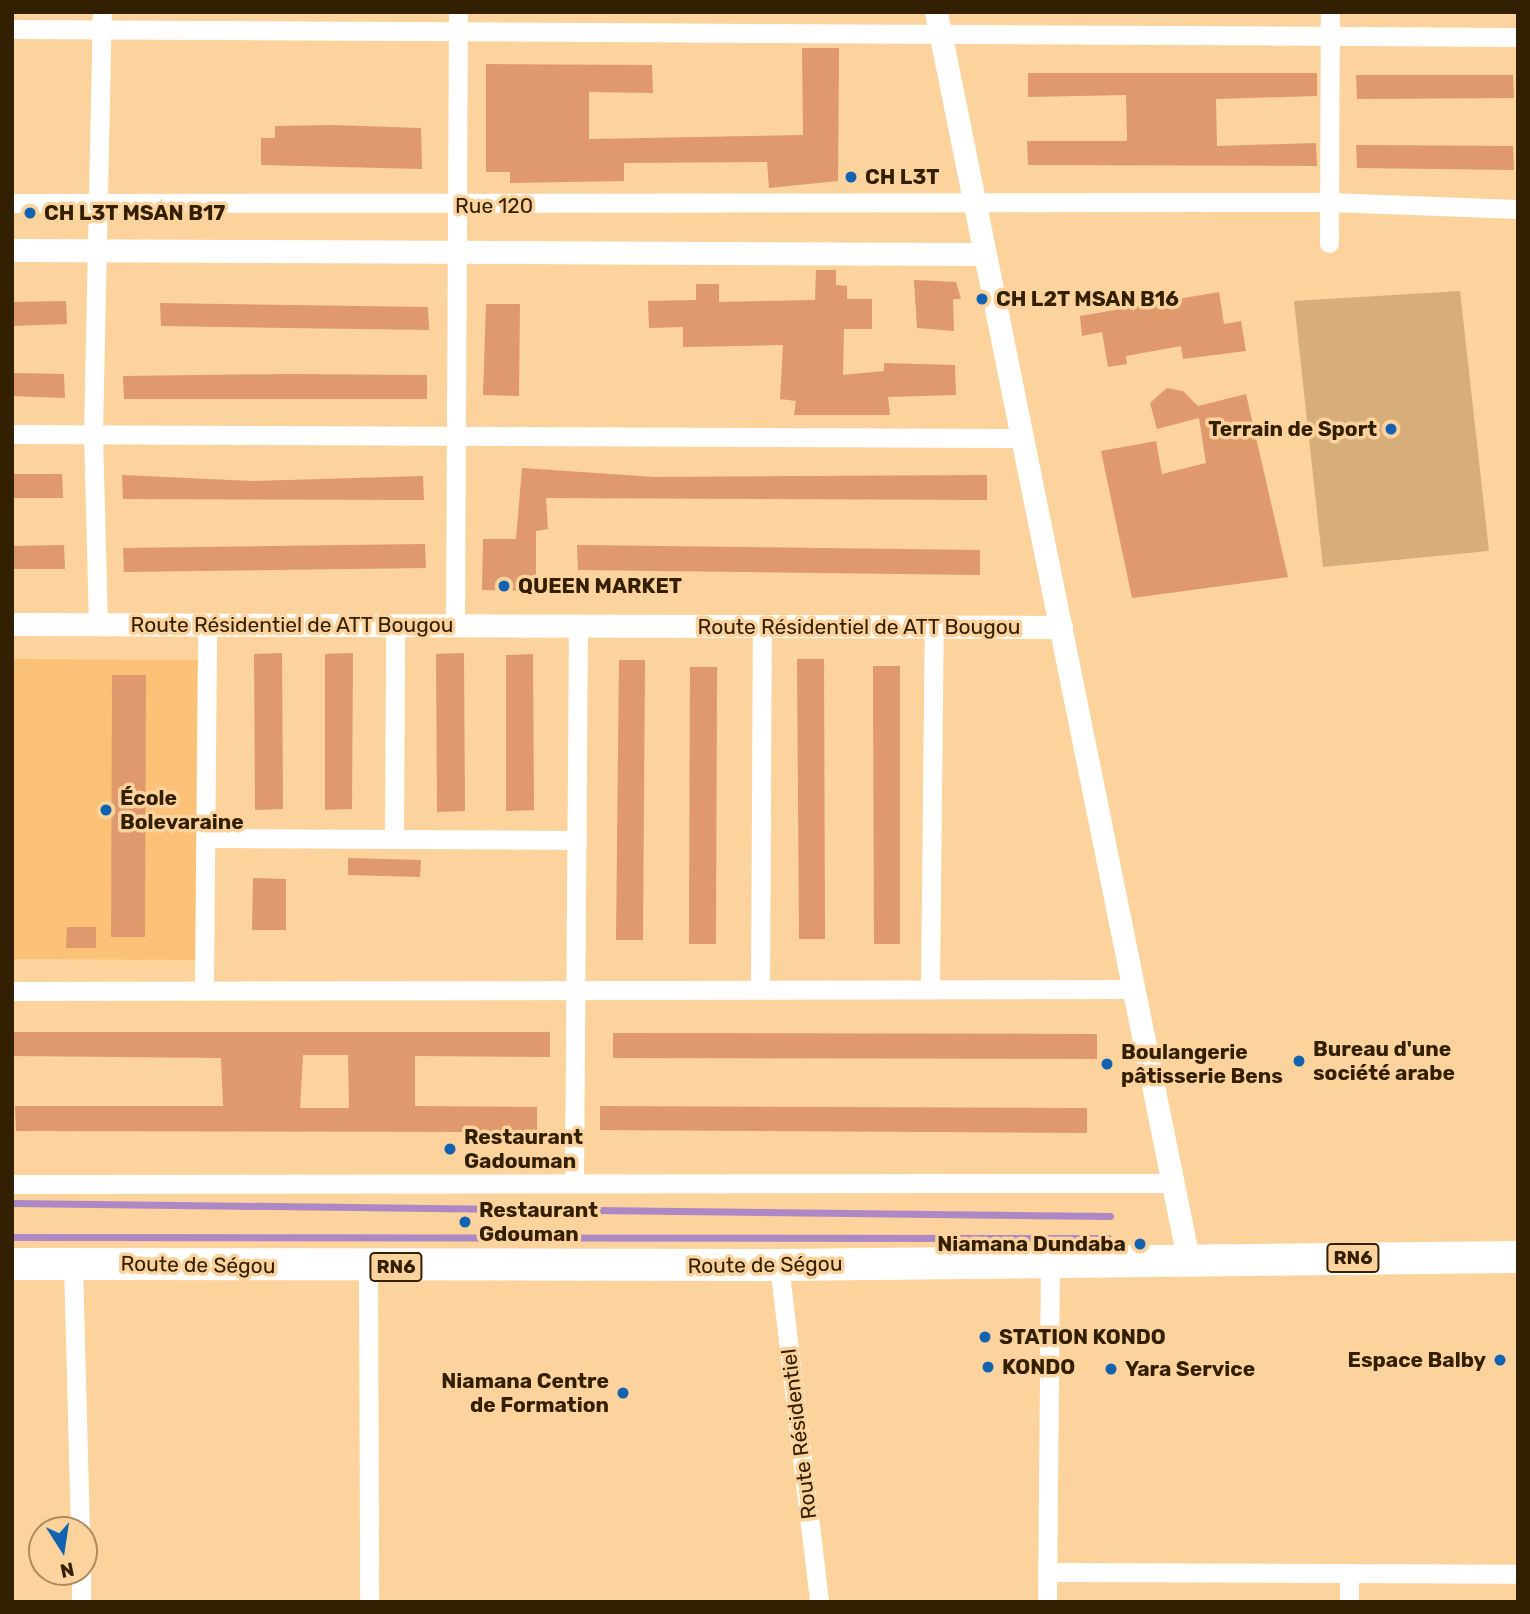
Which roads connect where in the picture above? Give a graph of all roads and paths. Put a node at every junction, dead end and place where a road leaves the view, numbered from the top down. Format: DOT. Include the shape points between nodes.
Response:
graph roads {
  1 [pos="1330,12"];
  2 [pos="102,21"];
  3 [pos="458,22"];
  4 [pos="938,23"];
  5 [pos="12,29"];
  6 [pos="1330,35"];
  7 [pos="1518,37"];
  8 [pos="1330,202"];
  9 [pos="12,203"];
  10 [pos="101,204"];
  11 [pos="458,205"];
  12 [pos="976,206"];
  13 [pos="1518,209"];
  14 [pos="1329,243"];
  15 [pos="12,250"];
  16 [pos="99,251"];
  17 [pos="458,252"];
  18 [pos="985,254"];
  19 [pos="12,434"];
  20 [pos="93,434"];
  21 [pos="456,436"];
  22 [pos="1023,438"];
  23 [pos="12,624"];
  24 [pos="98,624"];
  25 [pos="207,625"];
  26 [pos="395,625"];
  27 [pos="455,626"];
  28 [pos="578,626"];
  29 [pos="762,627"];
  30 [pos="934,627"];
  31 [pos="1061,627"];
  32 [pos="206,838"];
  33 [pos="394,839"];
  34 [pos="577,840"];
  35 [pos="204,986"];
  36 [pos="576,987"];
  37 [pos="760,988"];
  38 [pos="930,988"];
  39 [pos="1134,989"];
  40 [pos="12,991"];
  41 [pos="574,1181"];
  42 [pos="1172,1183"];
  43 [pos="12,1184"];
  44 [pos="1518,1257"];
  45 [pos="1188,1258"];
  46 [pos="1050,1259"];
  47 [pos="12,1264"];
  48 [pos="73,1264"];
  49 [pos="779,1265"];
  50 [pos="368,1267"];
  51 [pos="80,1516"];
  52 [pos="1047,1572"];
  53 [pos="1349,1573"];
  54 [pos="1518,1574"];
  55 [pos="369,1602"];
  56 [pos="819,1602"];
  57 [pos="1047,1602"];
  58 [pos="1349,1602"];
  1 -- 6 [label="street"];
  2 -- 3 [label="street"];
  2 -- 5 [label="street"];
  2 -- 10 [label="street"];
  3 -- 4 [label="street"];
  3 -- 11 [label="street"];
  4 -- 6 [label="street"];
  4 -- 12 [label="street"];
  6 -- 7 [label="street"];
  6 -- 8 [label="street"];
  8 -- 12 [label="street, Rue 120"];
  8 -- 13 [label="street, Rue 120"];
  8 -- 14 [label="street"];
  9 -- 10 [label="street, Rue 120"];
  10 -- 11 [label="street, Rue 120"];
  10 -- 16 [label="street"];
  11 -- 12 [label="street, Rue 120"];
  11 -- 17 [label="street"];
  12 -- 18 [label="street"];
  15 -- 16 [label="street"];
  16 -- 17 [label="street"];
  16 -- 20 [label="street"];
  17 -- 18 [label="street"];
  17 -- 21 [label="street"];
  18 -- 22 [label="street"];
  19 -- 20 [label="street"];
  20 -- 21 [label="street"];
  20 -- 24 [label="street"];
  21 -- 22 [label="street"];
  21 -- 27 [label="street"];
  22 -- 31 [label="street"];
  23 -- 24 [label="street, Route Résidentiel de ATT Bougou"];
  24 -- 25 [label="street, Route Résidentiel de ATT Bougou"];
  25 -- 26 [label="street, Route Résidentiel de ATT Bougou"];
  25 -- 32 [label="street"];
  26 -- 27 [label="street, Route Résidentiel de ATT Bougou"];
  26 -- 33 [label="street"];
  27 -- 28 [label="street, Route Résidentiel de ATT Bougou"];
  28 -- 29 [label="street, Route Résidentiel de ATT Bougou"];
  28 -- 34 [label="street"];
  29 -- 30 [label="street, Route Résidentiel de ATT Bougou"];
  29 -- 37 [label="street"];
  30 -- 31 [label="street, Route Résidentiel de ATT Bougou"];
  30 -- 38 [label="street"];
  31 -- 39 [label="street"];
  32 -- 33 [label="street"];
  32 -- 35 [label="street"];
  33 -- 34 [label="street"];
  34 -- 36 [label="street"];
  35 -- 36 [label="street"];
  35 -- 40 [label="street"];
  36 -- 37 [label="street"];
  36 -- 41 [label="street"];
  37 -- 38 [label="street"];
  38 -- 39 [label="street"];
  39 -- 42 [label="street"];
  41 -- 42 [label="street"];
  41 -- 43 [label="street"];
  42 -- 45 [label="street"];
  44 -- 45 [label="highway, Route de Ségou / RN6"];
  45 -- 46 [label="highway, Route de Ségou / RN6"];
  46 -- 49 [label="highway, Route de Ségou / RN6"];
  46 -- 52 [label="street"];
  47 -- 48 [label="highway, Route de Ségou / RN6"];
  48 -- 50 [label="highway, Route de Ségou / RN6"];
  48 -- 51 [label="street"];
  49 -- 50 [label="highway, Route de Ségou / RN6"];
  49 -- 56 [label="street, Route Résidentiel"];
  50 -- 55 [label="street"];
  52 -- 53 [label="street"];
  52 -- 57 [label="street"];
  53 -- 54 [label="street"];
  53 -- 58 [label="street"];
}
